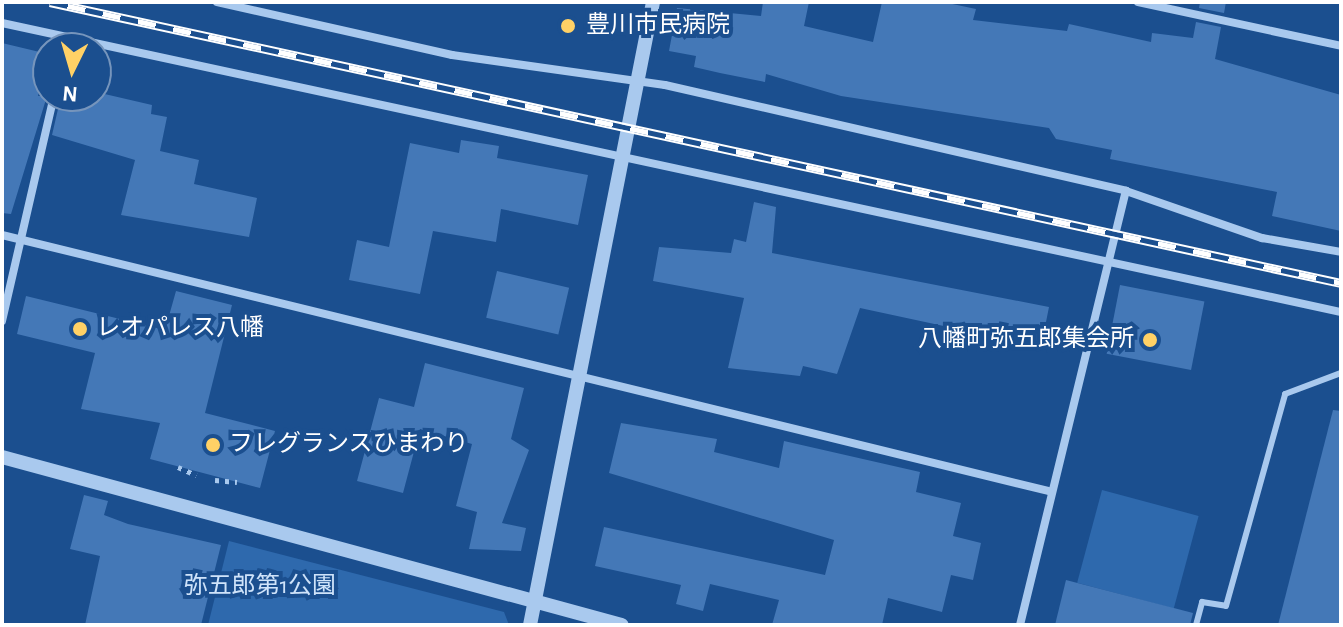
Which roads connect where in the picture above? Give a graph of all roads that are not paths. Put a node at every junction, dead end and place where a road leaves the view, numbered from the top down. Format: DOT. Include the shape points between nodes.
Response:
graph roads {
  1 [pos="217,2"];
  2 [pos="653,2"];
  3 [pos="1138,2"];
  4 [pos="2,23"];
  5 [pos="44,32"];
  6 [pos="112,46"];
  7 [pos="1341,46"];
  8 [pos="639,79"];
  9 [pos="50,112"];
  10 [pos="624,153"];
  11 [pos="1126,191"];
  12 [pos="2,235"];
  13 [pos="20,239"];
  14 [pos="1341,252"];
  15 [pos="1108,259"];
  16 [pos="1341,312"];
  17 [pos="2,321"];
  18 [pos="1341,373"];
  19 [pos="575,380"];
  20 [pos="2,457"];
  21 [pos="1048,491"];
  22 [pos="535,603"];
  23 [pos="530,625"];
  24 [pos="622,625"];
  25 [pos="1020,625"];
  26 [pos="1196,625"];
  1 -- 8 [label="street" via="452,55"];
  2 -- 8 [label="street"];
  3 -- 7 [label="street"];
  4 -- 5 [label="street"];
  6 -- 10 [label="street"];
  8 -- 10 [label="street"];
  8 -- 11 [label="street"];
  9 -- 13 [label="street"];
  10 -- 15 [label="street"];
  10 -- 19 [label="street"];
  11 -- 14 [label="street" via="1262,238"];
  11 -- 15 [label="street"];
  12 -- 13 [label="street"];
  13 -- 17 [label="street"];
  13 -- 19 [label="street"];
  15 -- 16 [label="street"];
  15 -- 21 [label="street"];
  18 -- 26 [label="lane" via="1285,394 1226,606 1202,602"];
  19 -- 21 [label="street"];
  19 -- 22 [label="street"];
  20 -- 22 [label="street"];
  21 -- 25 [label="street"];
  22 -- 23 [label="street"];
  22 -- 24 [label="street"];
}
